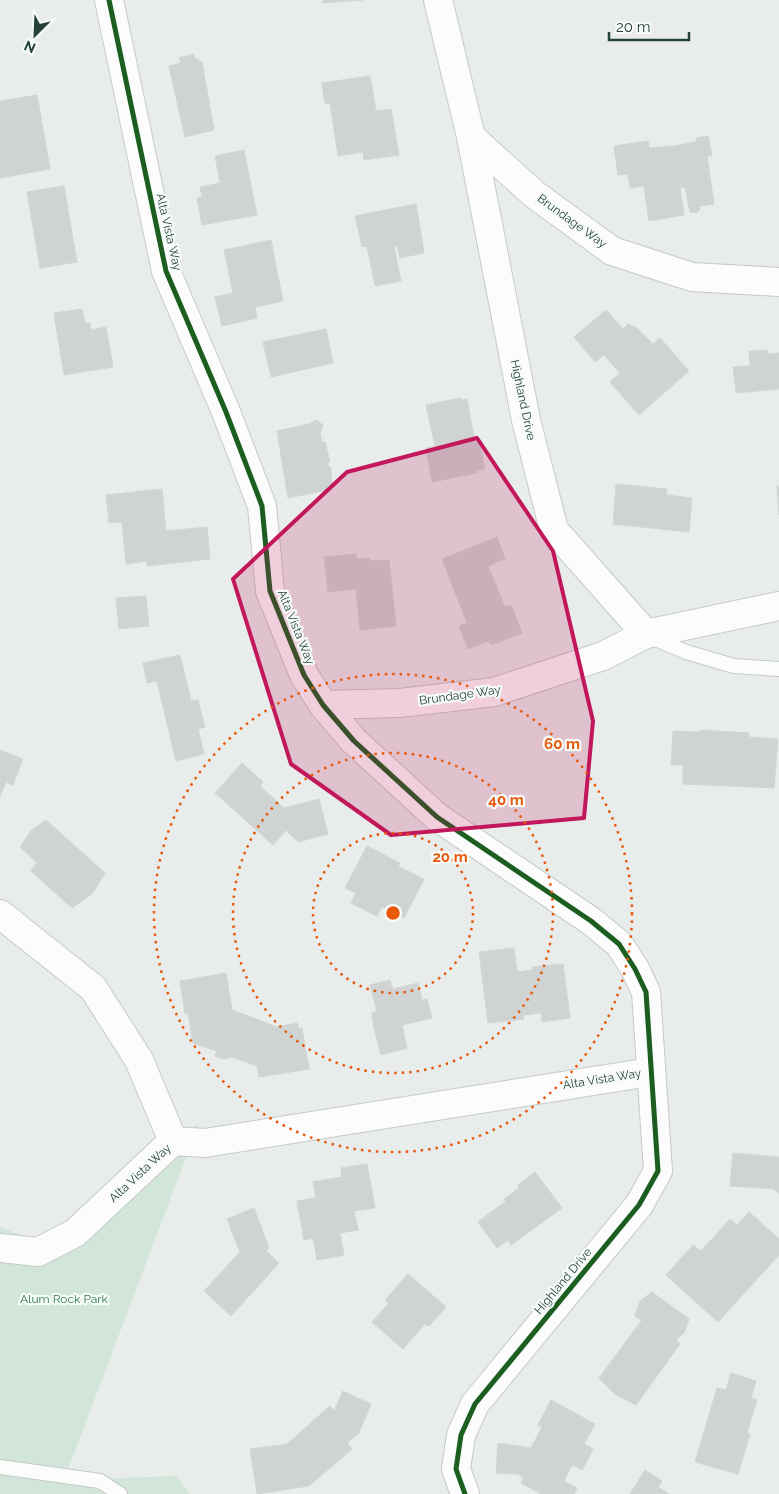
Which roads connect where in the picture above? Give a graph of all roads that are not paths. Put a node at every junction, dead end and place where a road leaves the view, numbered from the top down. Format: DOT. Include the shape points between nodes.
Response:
graph roads {
  1 [pos="109,0"];
  2 [pos="438,0"];
  3 [pos="471,137"];
  4 [pos="779,282"];
  5 [pos="779,606"];
  6 [pos="646,634"];
  7 [pos="779,669"];
  8 [pos="323,704"];
  9 [pos="0,914"];
  10 [pos="650,1072"];
  11 [pos="174,1141"];
  12 [pos="0,1248"];
  13 [pos="0,1467"];
  14 [pos="120,1494"];
  15 [pos="465,1494"];
  1 -- 8 [label="street, Alta Vista Way" via="166,271 262,506 270,591 304,675"];
  2 -- 3 [label="street, Highland Drive"];
  3 -- 4 [label="street, Brundage Way" via="534,194 612,251 692,278"];
  3 -- 6 [label="street, Highland Drive" via="526,420 554,530"];
  5 -- 6 [label="street"];
  6 -- 7 [label="lane" via="686,652 734,666"];
  6 -- 8 [label="street, Brundage Way" via="603,656 494,692 400,703"];
  8 -- 10 [label="street, Alta Vista Way" via="354,742 436,817 591,921 618,944 646,992"];
  9 -- 11 [label="street" via="93,988 138,1060"];
  10 -- 11 [label="street, Alta Vista Way" via="205,1142"];
  10 -- 15 [label="street, Highland Drive" via="658,1171 639,1205 475,1404 461,1435 456,1470"];
  11 -- 12 [label="street, Alta Vista Way" via="75,1233 38,1252"];
  13 -- 14 [label="lane" via="100,1481"];
}
